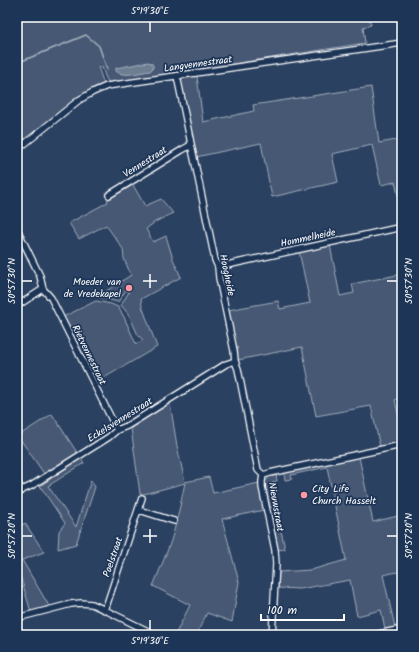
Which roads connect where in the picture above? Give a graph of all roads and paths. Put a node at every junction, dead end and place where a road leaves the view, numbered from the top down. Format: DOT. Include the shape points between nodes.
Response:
graph roads {
  1 [pos="402,43"];
  2 [pos="176,76"];
  3 [pos="191,145"];
  4 [pos="17,150"];
  5 [pos="108,195"];
  6 [pos="402,228"];
  7 [pos="17,229"];
  8 [pos="218,267"];
  9 [pos="43,289"];
  10 [pos="17,306"];
  11 [pos="235,361"];
  12 [pos="117,430"];
  13 [pos="402,445"];
  14 [pos="263,475"];
  15 [pos="17,482"];
  16 [pos="22,490"];
  17 [pos="17,495"];
  18 [pos="142,498"];
  19 [pos="139,510"];
  20 [pos="174,521"];
  21 [pos="105,610"];
  22 [pos="17,618"];
  23 [pos="402,629"];
  24 [pos="147,633"];
  25 [pos="156,635"];
  26 [pos="272,635"];
  27 [pos="374,635"];
  1 -- 2 [label="street, Langvennestraat"];
  2 -- 3 [label="street, Hoogheide"];
  2 -- 4 [label="street, Langvennestraat" via="107,86 93,92 79,100"];
  3 -- 5 [label="street, Vennestraat"];
  3 -- 8 [label="street, Hoogheide"];
  6 -- 8 [label="street, Hommelheide"];
  7 -- 9 [label="street, Rietvennestraat" via="40,276"];
  8 -- 11 [label="street, Hoogheide"];
  9 -- 10 [label="street"];
  9 -- 12 [label="street, Rietvennestraat" via="51,298"];
  11 -- 12 [label="street, Eckelsvennestraat"];
  11 -- 14 [label="street, Hoogheide" via="258,470"];
  12 -- 16 [label="street, Eckelsvennestraat"];
  13 -- 14 [label="street, Nieuwstraat"];
  14 -- 26 [label="street, Nieuwstraat" via="262,487 276,564"];
  15 -- 16 [label="street"];
  16 -- 17 [label="street, Eckelsvennestraat"];
  18 -- 19 [label="street, Poelstraat"];
  19 -- 20 [label="street"];
  19 -- 21 [label="street, Poelstraat"];
  21 -- 22 [label="street" via="92,604 80,603"];
  21 -- 24 [label="street"];
  23 -- 27 [label="street"];
  24 -- 25 [label="street"];
}
